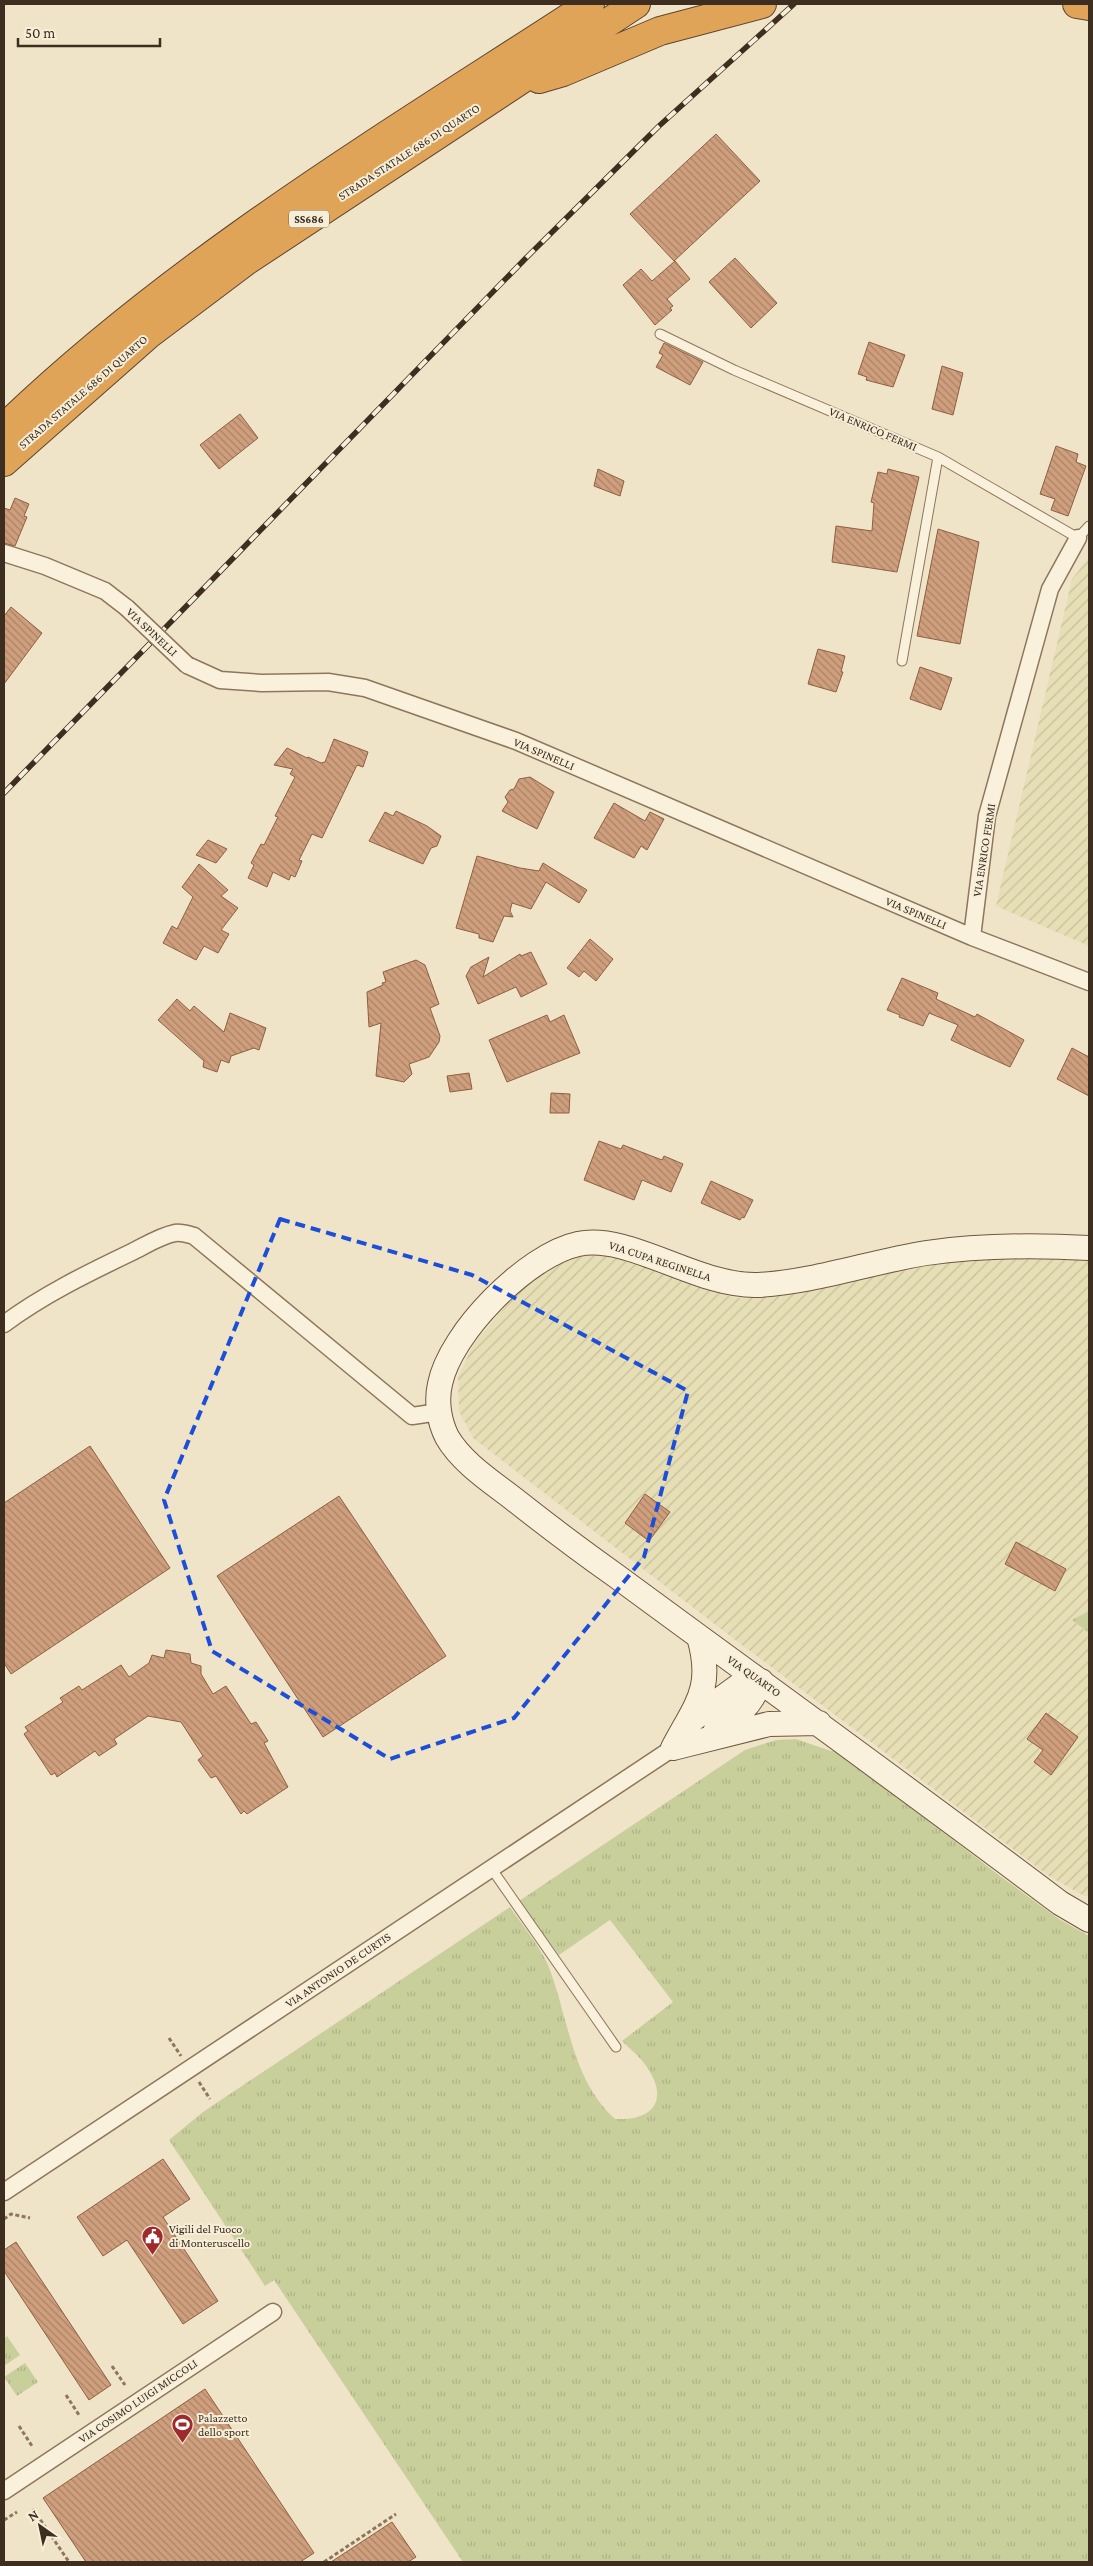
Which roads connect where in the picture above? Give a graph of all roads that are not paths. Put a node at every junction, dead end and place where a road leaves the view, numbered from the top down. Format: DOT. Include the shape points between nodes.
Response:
graph roads {
  1 [pos="590,4"];
  2 [pos="636,4"];
  3 [pos="762,4"];
  4 [pos="1077,4"];
  5 [pos="1089,6"];
  6 [pos="506,88"];
  7 [pos="660,334"];
  8 [pos="4,428"];
  9 [pos="938,457"];
  10 [pos="4,462"];
  11 [pos="1084,532"];
  12 [pos="4,553"];
  13 [pos="902,661"];
  14 [pos="972,937"];
  15 [pos="1089,982"];
  16 [pos="1089,1248"];
  17 [pos="4,1324"];
  18 [pos="439,1412"];
  19 [pos="698,1637"];
  20 [pos="761,1681"];
  21 [pos="819,1723"];
  22 [pos="692,1734"];
  23 [pos="672,1748"];
  24 [pos="490,1868"];
  25 [pos="1089,1920"];
  26 [pos="616,2047"];
  27 [pos="4,2192"];
  28 [pos="273,2312"];
  29 [pos="4,2491"];
  1 -- 8 [label="highway, STRADA STATALE 686 DI QUARTO / SS686" via="223,247 99,342"];
  2 -- 6 [label="highway, STRADA STATALE 686 DI QUARTO / SS686"];
  3 -- 6 [label="highway" via="660,31 563,72"];
  4 -- 5 [label="highway"];
  6 -- 10 [label="highway, STRADA STATALE 686 DI QUARTO / SS686" via="246,261 149,334"];
  7 -- 9 [label="lane, VIA ENRICO FERMI" via="734,370"];
  9 -- 11 [label="lane, VIA ENRICO FERMI"];
  9 -- 13 [label="lane"];
  11 -- 14 [label="street, VIA ENRICO FERMI" via="1050,589 987,816"];
  12 -- 14 [label="street, VIA SPINELLI, bridge" via="105,591 188,665 220,680 328,682 374,691 516,741"];
  14 -- 15 [label="street, VIA SPINELLI"];
  16 -- 18 [label="street, VIA CUPA REGINELLA" via="978,1247 924,1254 776,1283 747,1285 691,1273 604,1242 575,1245 548,1255 517,1278 472,1324 443,1372 439,1385"];
  17 -- 18 [label="street" via="23,1310 122,1257 173,1233 188,1234 412,1416"];
  18 -- 19 [label="street, VIA QUARTO" via="449,1440 478,1471"];
  19 -- 20 [label="street, VIA QUARTO"];
  19 -- 22 [label="street" via="705,1660 704,1684"];
  20 -- 21 [label="street, VIA QUARTO"];
  20 -- 22 [label="street" via="740,1715"];
  21 -- 22 [label="street" via="769,1724"];
  21 -- 25 [label="street, VIA QUARTO" via="1060,1903"];
  22 -- 23 [label="street"];
  23 -- 24 [label="street, VIA ANTONIO DE CURTIS"];
  24 -- 26 [label="lane" via="589,2001"];
  24 -- 27 [label="street, VIA ANTONIO DE CURTIS"];
  28 -- 29 [label="street, VIA COSIMO LUIGI MICCOLI"];
}
